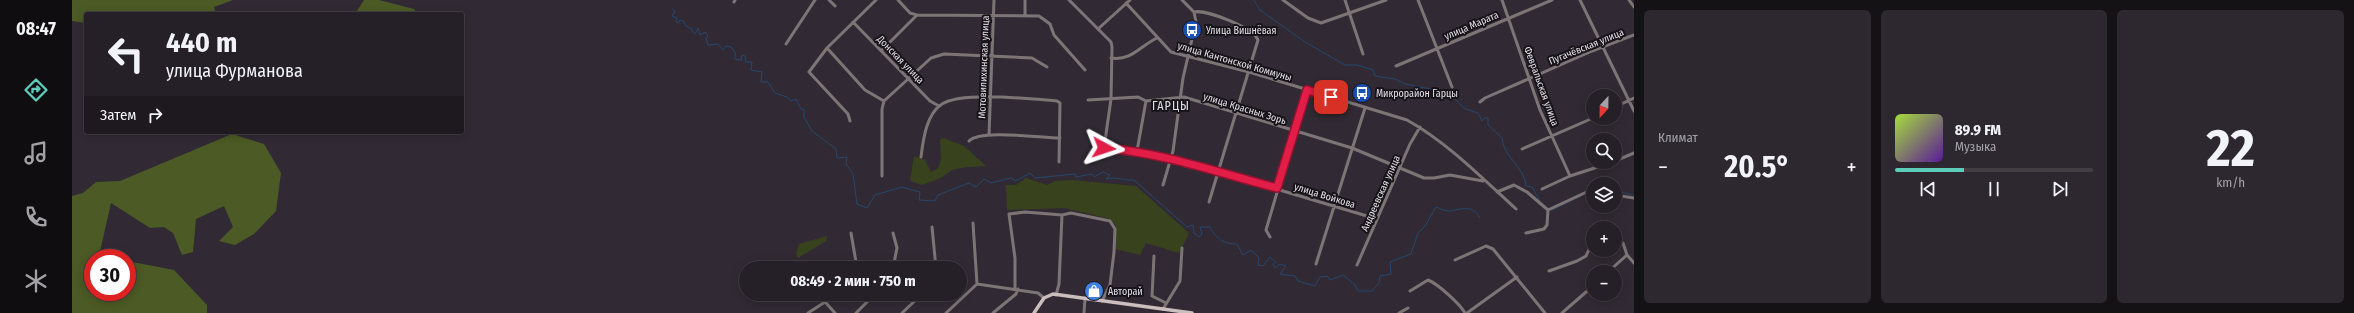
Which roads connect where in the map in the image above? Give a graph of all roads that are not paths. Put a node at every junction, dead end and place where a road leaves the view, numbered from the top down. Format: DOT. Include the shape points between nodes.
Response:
graph roads {
  1 [pos="815,0"];
  2 [pos="829,0"];
  3 [pos="876,0"];
  4 [pos="898,0"];
  5 [pos="994,0"];
  6 [pos="1026,0"];
  7 [pos="1070,0"];
  8 [pos="1130,0"];
  9 [pos="1182,0"];
  10 [pos="1283,0"];
  11 [pos="1345,0"];
  12 [pos="1386,0"];
  13 [pos="1418,0"];
  14 [pos="1502,0"];
  15 [pos="1552,0"];
  16 [pos="1580,0"];
  17 [pos="1629,0"];
  18 [pos="1126,3"];
  19 [pos="835,6"];
  20 [pos="1634,7"];
  21 [pos="1194,12"];
  22 [pos="1025,14"];
  23 [pos="1349,14"];
  24 [pos="917,15"];
  25 [pos="993,15"];
  26 [pos="1508,18"];
  27 [pos="853,22"];
  28 [pos="1098,29"];
  29 [pos="1634,35"];
  30 [pos="1157,38"];
  31 [pos="786,44"];
  32 [pos="1602,47"];
  33 [pos="827,48"];
  34 [pos="1438,48"];
  35 [pos="882,50"];
  36 [pos="1363,54"];
  37 [pos="991,56"];
  38 [pos="1188,56"];
  39 [pos="1112,58"];
  40 [pos="1396,66"];
  41 [pos="1047,67"];
  42 [pos="1085,70"];
  43 [pos="1249,72"];
  44 [pos="909,78"];
  45 [pos="1531,78"];
  46 [pos="1452,87"];
  47 [pos="1307,90"];
  48 [pos="989,97"];
  49 [pos="1180,97"];
  50 [pos="1634,98"];
  51 [pos="1111,99"];
  52 [pos="1088,100"];
  53 [pos="884,101"];
  54 [pos="1146,101"];
  55 [pos="1629,101"];
  56 [pos="1480,102"];
  57 [pos="1622,104"];
  58 [pos="939,106"];
  59 [pos="1365,108"];
  60 [pos="1634,111"];
  61 [pos="1236,114"];
  62 [pos="850,121"];
  63 [pos="1586,121"];
  64 [pos="1420,127"];
  65 [pos="1294,131"];
  66 [pos="989,135"];
  67 [pos="1552,137"];
  68 [pos="1060,138"];
  69 [pos="969,141"];
  70 [pos="1352,148"];
  71 [pos="1522,149"];
  72 [pos="1137,151"];
  73 [pos="1634,154"];
  74 [pos="921,157"];
  75 [pos="1169,157"];
  76 [pos="1622,159"];
  77 [pos="1059,162"];
  78 [pos="1400,167"];
  79 [pos="1592,169"];
  80 [pos="1219,172"];
  81 [pos="882,176"];
  82 [pos="1570,176"];
  83 [pos="1485,182"];
  84 [pos="1163,185"];
  85 [pos="1277,188"];
  86 [pos="1542,189"];
  87 [pos="1586,191"];
  88 [pos="1497,192"];
  89 [pos="1622,196"];
  90 [pos="1634,198"];
  91 [pos="1209,202"];
  92 [pos="1335,206"];
  93 [pos="1516,209"];
  94 [pos="1550,209"];
  95 [pos="1062,215"];
  96 [pos="1377,219"];
  97 [pos="973,223"];
  98 [pos="932,227"];
  99 [pos="851,233"];
  100 [pos="893,233"];
  101 [pos="1526,233"];
  102 [pos="1270,237"];
  103 [pos="1622,242"];
  104 [pos="1182,248"];
  105 [pos="1627,255"];
  106 [pos="1154,256"];
  107 [pos="1586,256"];
  108 [pos="1455,260"];
  109 [pos="856,261"];
  110 [pos="894,261"];
  111 [pos="935,261"];
  112 [pos="1634,263"];
  113 [pos="1316,264"];
  114 [pos="1357,265"];
  115 [pos="1616,265"];
  116 [pos="1549,271"];
  117 [pos="1516,277"];
  118 [pos="977,284"];
  119 [pos="1016,289"];
  120 [pos="1410,291"];
  121 [pos="1586,292"];
  122 [pos="1056,295"];
  123 [pos="1044,298"];
  124 [pos="1085,298"];
  125 [pos="868,301"];
  126 [pos="915,301"];
  127 [pos="1102,301"];
  128 [pos="825,302"];
  129 [pos="1166,303"];
  130 [pos="1408,308"];
  131 [pos="1163,309"];
  132 [pos="808,313"];
  133 [pos="835,313"];
  134 [pos="856,313"];
  135 [pos="902,313"];
  136 [pos="946,313"];
  137 [pos="993,313"];
  138 [pos="1034,313"];
  139 [pos="1084,313"];
  140 [pos="1192,313"];
  141 [pos="1399,313"];
  142 [pos="1466,313"];
  143 [pos="1545,313"];
  144 [pos="1562,313"];
  1 -- 31 [label="street"];
  2 -- 19 [label="street"];
  3 -- 27 [label="street"];
  4 -- 24 [label="street" via="910,13"];
  5 -- 25 [label="street, Мотовилихинская улица"];
  6 -- 22 [label="street"];
  7 -- 28 [label="street"];
  8 -- 18 [label="street"];
  9 -- 21 [label="street"];
  10 -- 23 [label="street" via="1308,18 1321,23"];
  11 -- 23 [label="street"];
  12 -- 23 [label="street"];
  13 -- 34 [label="street"];
  14 -- 26 [label="street, Февральская улица"];
  15 -- 26 [label="street, улица Марата"];
  16 -- 32 [label="street"];
  17 -- 20 [label="street"];
  18 -- 28 [label="street"];
  18 -- 30 [label="street, улица Кантонской Коммуны"];
  21 -- 38 [label="street" via="1196,22"];
  21 -- 43 [label="street" via="1208,13 1239,25 1258,40"];
  22 -- 25 [label="street"];
  22 -- 42 [label="street" via="1039,16 1050,24 1054,35"];
  23 -- 36 [label="street"];
  24 -- 25 [label="street"];
  24 -- 35 [label="street"];
  25 -- 37 [label="street, Мотовилихинская улица"];
  26 -- 34 [label="street, улица Марата"];
  26 -- 45 [label="street, Февральская улица"];
  27 -- 33 [label="street"];
  27 -- 35 [label="street, Донская улица"];
  28 -- 39 [label="street" via="1111,42"];
  29 -- 32 [label="street, Пугачёвская улица"];
  30 -- 38 [label="street, улица Кантонской Коммуны" via="1171,52"];
  30 -- 39 [label="street" via="1131,56"];
  32 -- 45 [label="street, Пугачёвская улица"];
  32 -- 55 [label="street"];
  33 -- 53 [label="street" via="865,90"];
  33 -- 62 [label="street" via="809,72 848,114"];
  34 -- 40 [label="street, улица Марата"];
  34 -- 46 [label="street"];
  35 -- 44 [label="street, Донская улица"];
  37 -- 41 [label="street" via="1032,58"];
  37 -- 44 [label="street" via="937,55"];
  37 -- 48 [label="street, Мотовилихинская улица"];
  38 -- 43 [label="street, улица Кантонской Коммуны"];
  38 -- 49 [label="street"];
  39 -- 51 [label="street"];
  43 -- 47 [label="street, улица Кантонской Коммуны"];
  43 -- 61 [label="street"];
  44 -- 53 [label="street"];
  44 -- 58 [label="street, Донская улица" via="930,101"];
  45 -- 56 [label="street, Пугачёвская улица"];
  45 -- 67 [label="street, Февральская улица"];
  47 -- 59 [label="street, улица Кантонской Коммуны"];
  47 -- 65 [label="street"];
  48 -- 58 [label="street" via="952,100"];
  48 -- 66 [label="street, Мотовилихинская улица"];
  48 -- 68 [label="street" via="1057,101 1060,103"];
  49 -- 54 [label="street, улица Красных Зорь"];
  49 -- 61 [label="street, улица Красных Зорь"];
  49 -- 75 [label="street" via="1173,151"];
  50 -- 55 [label="street"];
  51 -- 52 [label="street, улица Красных Зорь"];
  51 -- 54 [label="street, улица Красных Зорь" via="1138,97"];
  51 -- 72 [label="street, улица Войкова" via="1104,148"];
  53 -- 81 [label="street"];
  54 -- 72 [label="street"];
  55 -- 57 [label="street"];
  55 -- 60 [label="street"];
  58 -- 74 [label="street" via="928,122"];
  59 -- 64 [label="street, улица Кантонской Коммуны" via="1407,120"];
  59 -- 70 [label="street"];
  61 -- 65 [label="street, улица Красных Зорь"];
  61 -- 80 [label="street"];
  63 -- 67 [label="street"];
  64 -- 78 [label="street, Андреевская улица"];
  64 -- 83 [label="street, улица Кантонской Коммуны" via="1454,153"];
  65 -- 70 [label="street, улица Красных Зорь"];
  65 -- 85 [label="street"];
  66 -- 68 [label="street"];
  66 -- 69 [label="street" via="973,137"];
  67 -- 71 [label="street"];
  67 -- 82 [label="street, Февральская улица"];
  68 -- 77 [label="street"];
  70 -- 78 [label="street, улица Красных Зорь"];
  70 -- 92 [label="street"];
  72 -- 75 [label="street, улица Войкова"];
  73 -- 76 [label="street"];
  75 -- 80 [label="street, улица Войкова"];
  75 -- 84 [label="street"];
  78 -- 83 [label="street, улица Красных Зорь" via="1424,178 1450,174"];
  78 -- 96 [label="street, Андреевская улица"];
  79 -- 82 [label="street"];
  80 -- 85 [label="street, улица Войкова"];
  80 -- 91 [label="street"];
  82 -- 86 [label="street"];
  83 -- 88 [label="street, улица Кантонской Коммуны"];
  85 -- 92 [label="street, улица Войкова"];
  85 -- 102 [label="street" via="1266,230"];
  87 -- 94 [label="street"];
  88 -- 93 [label="street, улица Кантонской Коммуны"];
  88 -- 94 [label="street" via="1514,185"];
  89 -- 90 [label="street"];
  92 -- 96 [label="street, улица Войкова"];
  92 -- 113 [label="street"];
  94 -- 101 [label="street" via="1544,229"];
  95 -- 119 [label="street" via="1025,212 1009,214 1016,258"];
  95 -- 122 [label="street" via="1059,284"];
  95 -- 127 [label="street" via="1071,213 1110,221 1115,229 1110,285"];
  96 -- 114 [label="street, Андреевская улица"];
  97 -- 118 [label="street"];
  98 -- 111 [label="street"];
  99 -- 109 [label="street"];
  100 -- 110 [label="street" via="897,248"];
  103 -- 105 [label="street"];
  104 -- 129 [label="street" via="1180,281"];
  105 -- 112 [label="street"];
  105 -- 115 [label="street"];
  106 -- 129 [label="street" via="1152,296"];
  107 -- 116 [label="street"];
  108 -- 117 [label="street" via="1486,246 1494,249"];
  117 -- 142 [label="street"];
  117 -- 143 [label="street"];
  118 -- 119 [label="street"];
  118 -- 136 [label="street"];
  119 -- 123 [label="street" via="1038,293"];
  119 -- 137 [label="street" via="1016,294"];
  120 -- 142 [label="street" via="1428,280"];
  121 -- 144 [label="street"];
  122 -- 123 [label="main road" via="1049,294"];
  122 -- 124 [label="main road"];
  123 -- 138 [label="main road"];
  124 -- 127 [label="main road"];
  124 -- 139 [label="street"];
  125 -- 134 [label="street"];
  126 -- 135 [label="street"];
  127 -- 131 [label="main road"];
  128 -- 132 [label="street"];
  128 -- 133 [label="street"];
  129 -- 131 [label="street"];
  130 -- 141 [label="street"];
  131 -- 140 [label="main road"];
}
